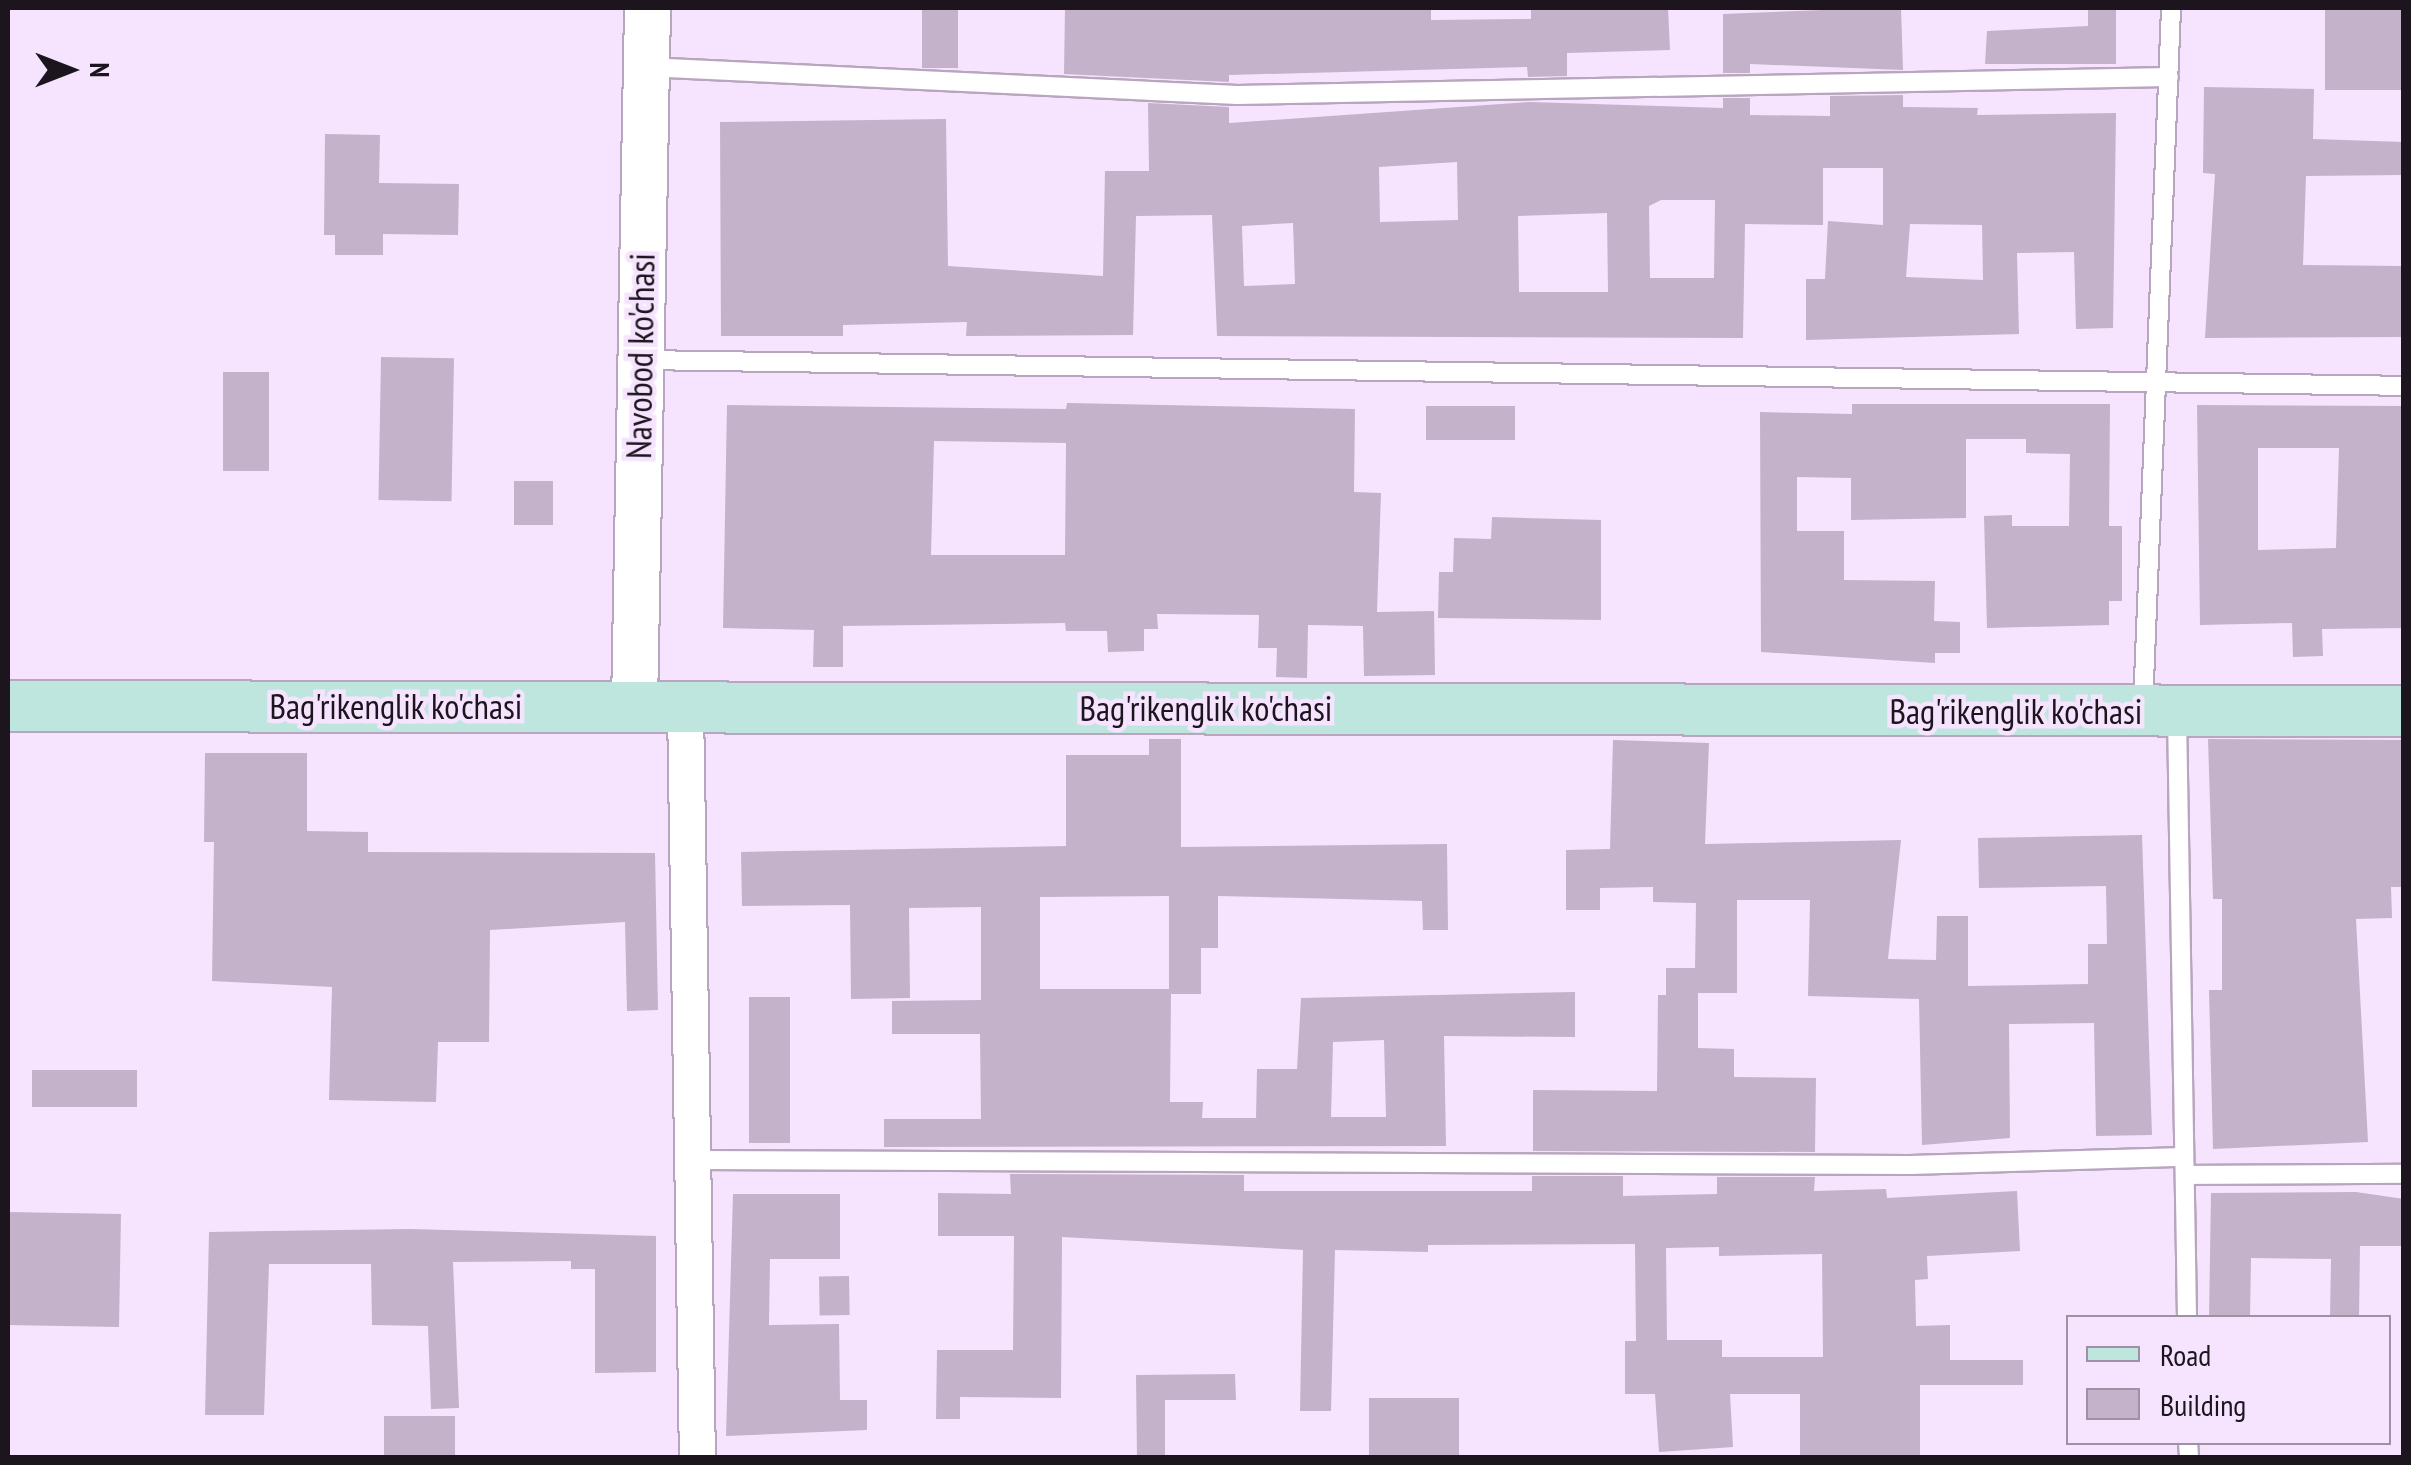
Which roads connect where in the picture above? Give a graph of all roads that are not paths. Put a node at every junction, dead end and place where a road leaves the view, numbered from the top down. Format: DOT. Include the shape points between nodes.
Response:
graph roads {
  1 [pos="648,8"];
  2 [pos="2171,8"];
  3 [pos="646,68"];
  4 [pos="2170,77"];
  5 [pos="640,360"];
  6 [pos="2404,386"];
  7 [pos="2159,387"];
  8 [pos="8,706"];
  9 [pos="634,706"];
  10 [pos="685,706"];
  11 [pos="2404,711"];
  12 [pos="2160,712"];
  13 [pos="696,1160"];
  14 [pos="2185,1166"];
  15 [pos="2404,1174"];
  16 [pos="2187,1315"];
  17 [pos="697,1458"];
  1 -- 3 [label="street, Navobod ko'chasi"];
  2 -- 4 [label="lane"];
  3 -- 4 [label="lane" via="1237,95"];
  3 -- 5 [label="street, Navobod ko'chasi"];
  4 -- 7 [label="lane"];
  5 -- 7 [label="lane"];
  5 -- 9 [label="street, Navobod ko'chasi"];
  6 -- 7 [label="lane"];
  7 -- 12 [label="lane"];
  8 -- 9 [label="main road, Bag'rikenglik ko'chasi"];
  9 -- 10 [label="main road, Bag'rikenglik ko'chasi"];
  10 -- 12 [label="main road, Bag'rikenglik ko'chasi"];
  10 -- 13 [label="street"];
  11 -- 12 [label="main road, Bag'rikenglik ko'chasi"];
  12 -- 14 [label="lane"];
  13 -- 14 [label="lane"];
  13 -- 17 [label="street"];
  14 -- 15 [label="lane"];
  14 -- 16 [label="lane"];
}
